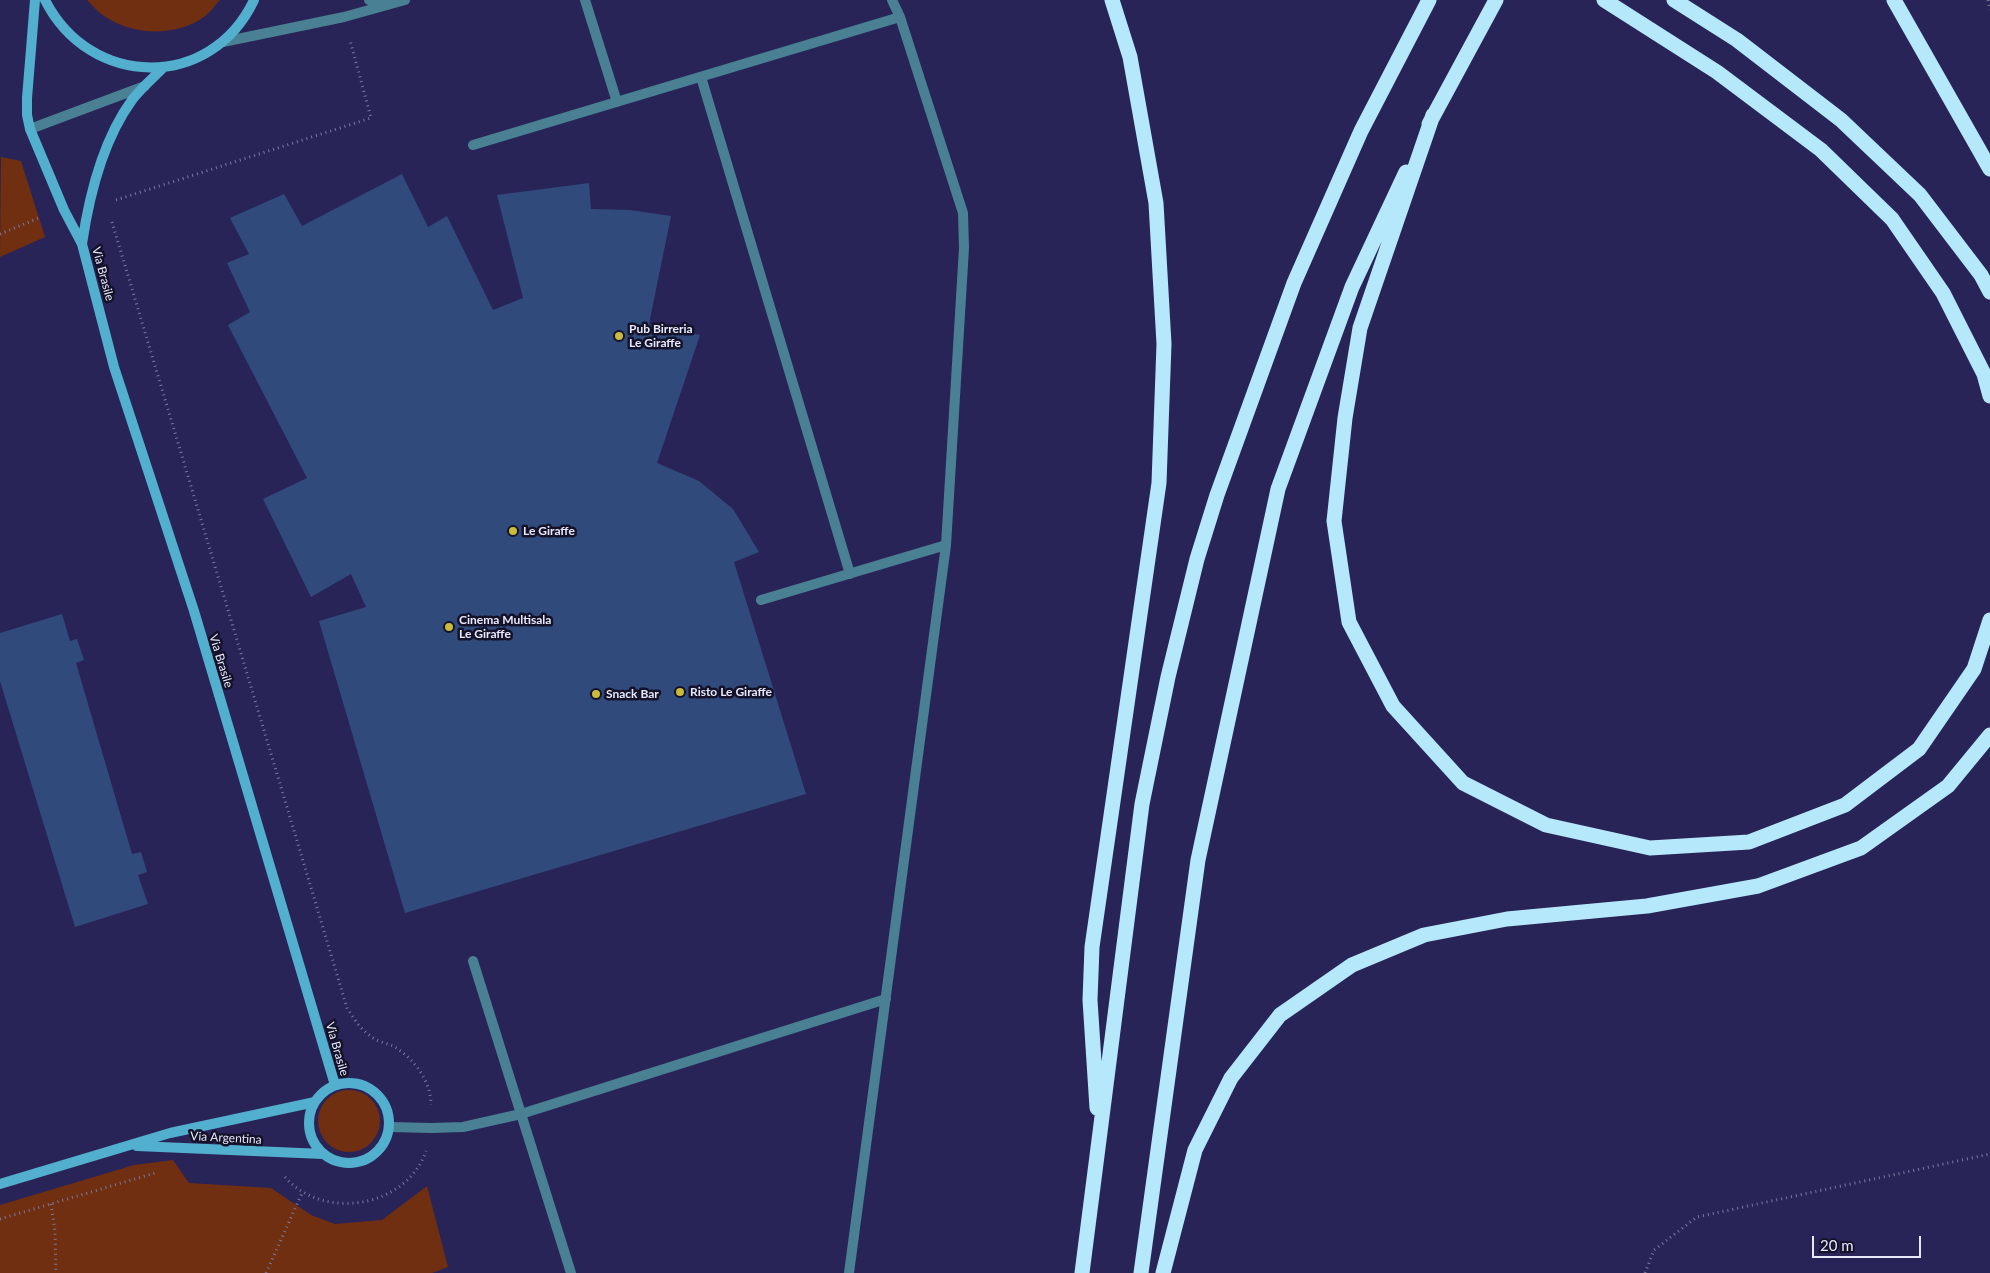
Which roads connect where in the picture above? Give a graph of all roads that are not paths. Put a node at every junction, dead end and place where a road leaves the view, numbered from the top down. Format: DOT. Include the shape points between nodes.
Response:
graph roads {
  1 [pos="35,0"];
  2 [pos="45,0"];
  3 [pos="254,0"];
  4 [pos="369,0"];
  5 [pos="405,0"];
  6 [pos="585,0"];
  7 [pos="892,0"];
  8 [pos="1112,0"];
  9 [pos="1429,0"];
  10 [pos="1496,0"];
  11 [pos="1604,0"];
  12 [pos="1674,0"];
  13 [pos="1894,0"];
  14 [pos="388,5"];
  15 [pos="900,17"];
  16 [pos="223,42"];
  17 [pos="164,67"];
  18 [pos="701,77"];
  19 [pos="144,86"];
  20 [pos="617,102"];
  21 [pos="1433,115"];
  22 [pos="30,129"];
  23 [pos="473,145"];
  24 [pos="1990,169"];
  25 [pos="82,244"];
  26 [pos="1990,292"];
  27 [pos="1990,396"];
  28 [pos="946,545"];
  29 [pos="850,574"];
  30 [pos="761,600"];
  31 [pos="1990,620"];
  32 [pos="1990,735"];
  33 [pos="473,961"];
  34 [pos="886,999"];
  35 [pos="335,1085"];
  36 [pos="315,1102"];
  37 [pos="521,1114"];
  38 [pos="390,1127"];
  39 [pos="1099,1142"];
  40 [pos="128,1145"];
  41 [pos="323,1154"];
  42 [pos="0,1184"];
  43 [pos="571,1273"];
  44 [pos="849,1273"];
  45 [pos="1082,1273"];
  46 [pos="1141,1273"];
  47 [pos="1163,1273"];
  1 -- 22 [label="street, Via Brasile" via="27,98"];
  2 -- 17 [label="street" via="70,36 98,56 137,67"];
  3 -- 16 [label="street" via="239,25"];
  4 -- 14 [label="lane"];
  5 -- 14 [label="lane"];
  6 -- 20 [label="lane"];
  7 -- 15 [label="lane"];
  8 -- 39 [label="highway" via="1130,57 1156,202 1164,344 1159,483 1092,946 1090,1000"];
  9 -- 39 [label="highway" via="1361,131 1294,283 1197,559 1142,804"];
  10 -- 21 [label="highway"];
  11 -- 27 [label="highway" via="1717,72 1821,150 1892,219 1943,293 1984,374"];
  12 -- 26 [label="highway" via="1737,40 1841,120 1920,195 1981,275"];
  13 -- 24 [label="highway"];
  14 -- 16 [label="lane"];
  15 -- 18 [label="lane"];
  15 -- 28 [label="lane" via="963,213 964,248"];
  16 -- 17 [label="street" via="196,58"];
  17 -- 19 [label="street, Via Brasile"];
  18 -- 20 [label="lane"];
  18 -- 29 [label="lane"];
  19 -- 22 [label="lane"];
  19 -- 25 [label="street, Via Brasile" via="112,134 88,204"];
  20 -- 23 [label="lane"];
  21 -- 31 [label="highway" via="1360,328 1345,418 1334,521 1350,622 1394,706 1463,783 1546,826 1650,848 1749,842 1845,805 1919,749 1974,669"];
  21 -- 46 [label="highway" via="1352,288 1278,489 1198,860"];
  22 -- 25 [label="street, Via Brasile"];
  25 -- 35 [label="street, Via Brasile" via="114,367 194,611"];
  28 -- 29 [label="lane"];
  28 -- 34 [label="lane"];
  29 -- 30 [label="lane"];
  32 -- 47 [label="highway" via="1948,786 1861,848 1758,886 1646,906 1507,919 1470,926 1424,935 1352,965 1280,1015 1231,1078 1194,1150"];
  33 -- 37 [label="lane"];
  34 -- 37 [label="lane"];
  34 -- 44 [label="lane"];
  35 -- 36 [label="street"];
  35 -- 38 [label="street" via="358,1083 379,1095 385,1104"];
  36 -- 40 [label="street, Via Argentina"];
  36 -- 41 [label="street" via="309,1118 310,1135"];
  37 -- 38 [label="lane" via="463,1127"];
  37 -- 43 [label="lane"];
  38 -- 41 [label="street" via="382,1148 364,1161 343,1163"];
  39 -- 45 [label="highway"];
  40 -- 41 [label="street, Via Argentina"];
  40 -- 42 [label="street, Via Argentina"];
}
